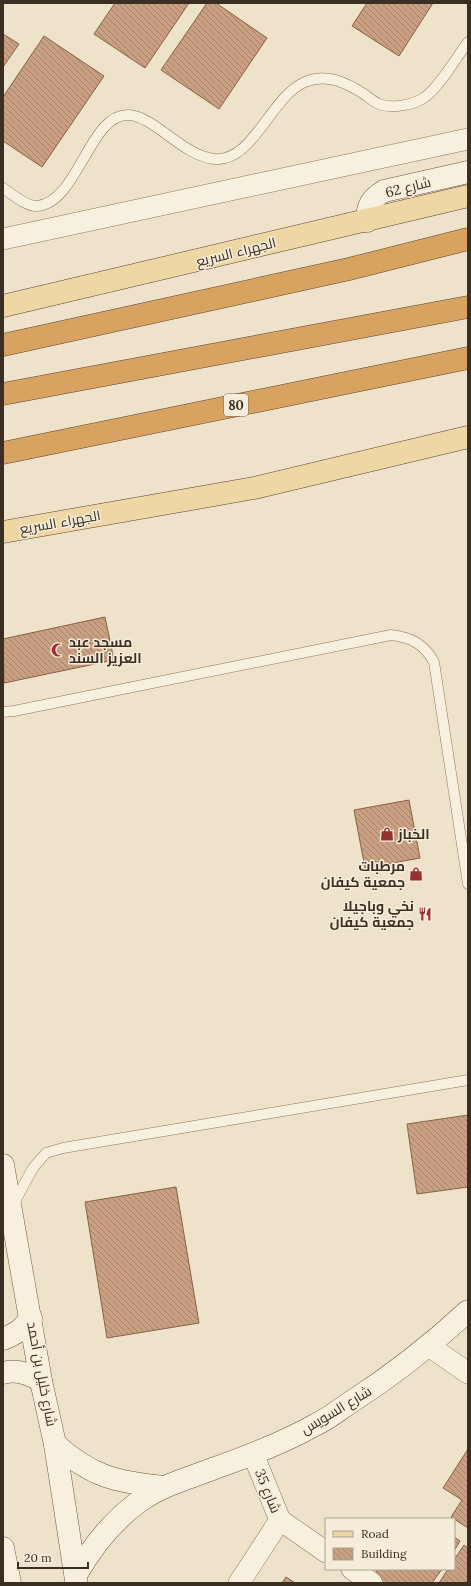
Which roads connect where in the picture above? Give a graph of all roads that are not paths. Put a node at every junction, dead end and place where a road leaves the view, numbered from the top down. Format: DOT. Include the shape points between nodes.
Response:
graph roads {
  1 [pos="468,42"];
  2 [pos="468,139"];
  3 [pos="468,172"];
  4 [pos="3,188"];
  5 [pos="468,196"];
  6 [pos="367,221"];
  7 [pos="3,239"];
  8 [pos="468,239"];
  9 [pos="3,306"];
  10 [pos="468,307"];
  11 [pos="3,344"];
  12 [pos="468,358"];
  13 [pos="3,394"];
  14 [pos="468,437"];
  15 [pos="3,452"];
  16 [pos="3,532"];
  17 [pos="3,712"];
  18 [pos="468,884"];
  19 [pos="468,1080"];
  20 [pos="3,1165"];
  21 [pos="11,1209"];
  22 [pos="468,1311"];
  23 [pos="31,1318"];
  24 [pos="3,1339"];
  25 [pos="429,1346"];
  26 [pos="3,1373"];
  27 [pos="468,1373"];
  28 [pos="42,1381"];
  29 [pos="55,1444"];
  30 [pos="253,1454"];
  31 [pos="164,1487"];
  32 [pos="280,1520"];
  33 [pos="3,1548"];
  34 [pos="325,1551"];
  35 [pos="353,1570"];
  36 [pos="76,1579"];
  37 [pos="10,1583"];
  38 [pos="239,1583"];
  39 [pos="372,1583"];
  1 -- 4 [label="lane" via="425,98 412,104 379,104 349,84 332,79 319,78 304,82 289,91 244,147 228,158 214,158 182,146 142,119 129,115 118,116 106,123 67,185 46,204 36,207"];
  2 -- 7 [label="street"];
  3 -- 6 [label="street, شارع 62" via="384,191 369,204"];
  5 -- 6 [label="main road, الجهراء السريع"];
  6 -- 9 [label="main road, الجهراء السريع"];
  8 -- 11 [label="highway" via="349,269"];
  10 -- 13 [label="highway"];
  12 -- 15 [label="highway, 80"];
  14 -- 16 [label="main road, الجهراء السريع" via="254,488"];
  17 -- 18 [label="lane" via="391,635 412,639 421,645 434,662"];
  19 -- 21 [label="lane" via="62,1148 46,1153 33,1168"];
  20 -- 21 [label="street, شارع خليل بن أحمد"];
  21 -- 23 [label="street, شارع خليل بن أحمد"];
  22 -- 25 [label="street, شارع السويس"];
  23 -- 24 [label="street" via="23,1328"];
  23 -- 28 [label="street, شارع خليل بن أحمد"];
  25 -- 27 [label="street"];
  25 -- 30 [label="street, شارع السويس" via="384,1380 316,1425"];
  26 -- 28 [label="street" via="18,1372"];
  28 -- 29 [label="street, شارع خليل بن أحمد"];
  29 -- 31 [label="street, شارع السويس" via="86,1468 104,1477"];
  29 -- 36 [label="street, شارع خليل بن أحمد"];
  30 -- 31 [label="street, شارع السويس"];
  30 -- 32 [label="street, شارع 35"];
  31 -- 36 [label="street, شارع السويس" via="122,1515 104,1533 88,1553"];
  32 -- 34 [label="street, شارع 35"];
  32 -- 38 [label="street"];
  33 -- 37 [label="street"];
  35 -- 39 [label="street"];
}
